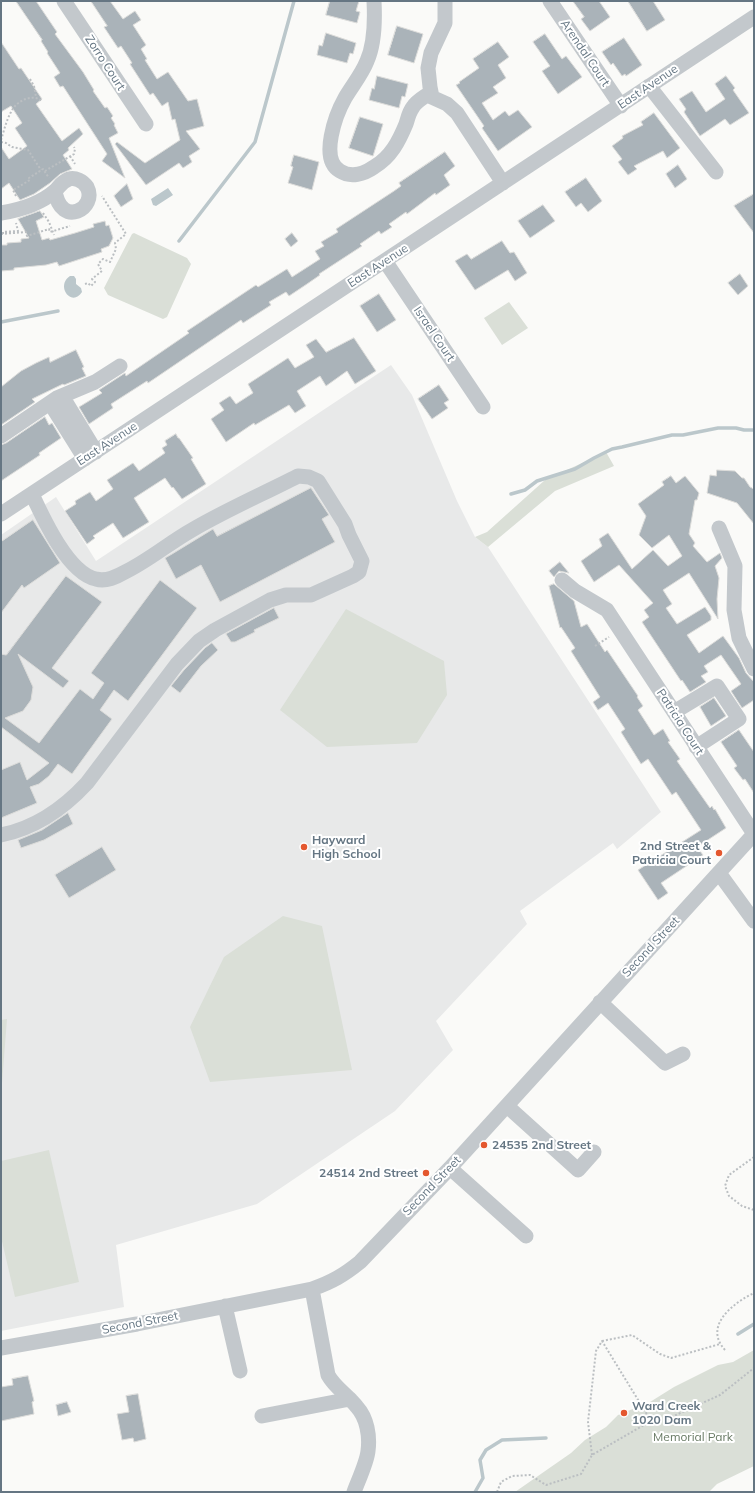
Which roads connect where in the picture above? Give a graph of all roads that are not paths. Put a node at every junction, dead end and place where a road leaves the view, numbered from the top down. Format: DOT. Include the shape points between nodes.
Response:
graph roads {
  1 [pos="64,1"];
  2 [pos="374,1"];
  3 [pos="445,1"];
  4 [pos="550,1"];
  5 [pos="754,17"];
  6 [pos="649,86"];
  7 [pos="432,97"];
  8 [pos="621,106"];
  9 [pos="146,124"];
  10 [pos="716,172"];
  11 [pos="503,183"];
  12 [pos="53,186"];
  13 [pos="1,213"];
  14 [pos="385,261"];
  15 [pos="120,366"];
  16 [pos="56,400"];
  17 [pos="483,407"];
  18 [pos="1,436"];
  19 [pos="90,455"];
  20 [pos="32,494"];
  21 [pos="1,514"];
  22 [pos="719,528"];
  23 [pos="562,580"];
  24 [pos="754,669"];
  25 [pos="674,712"];
  26 [pos="696,746"];
  27 [pos="754,834"];
  28 [pos="1,835"];
  29 [pos="719,873"];
  30 [pos="754,921"];
  31 [pos="600,1002"];
  32 [pos="683,1054"];
  33 [pos="507,1106"];
  34 [pos="594,1152"];
  35 [pos="450,1168"];
  36 [pos="526,1236"];
  37 [pos="312,1289"];
  38 [pos="225,1306"];
  39 [pos="1,1348"];
  40 [pos="240,1371"];
  41 [pos="350,1399"];
  42 [pos="262,1416"];
  43 [pos="354,1492"];
  1 -- 9 [label="street, Zorro Court"];
  2 -- 7 [label="street" via="372,45 367,61 345,99 329,145 331,158 338,170 349,176 374,167 394,149 411,108 427,95"];
  3 -- 7 [label="street" via="445,23 430,53 428,68"];
  4 -- 8 [label="street, Arendal Court"];
  5 -- 6 [label="street, East Avenue"];
  6 -- 8 [label="street, East Avenue"];
  6 -- 10 [label="street"];
  7 -- 11 [label="street" via="447,104 457,113"];
  8 -- 11 [label="street, East Avenue"];
  11 -- 14 [label="street, East Avenue"];
  12 -- 12 [label="street" via="60,207 70,212 78,211 87,203 87,187 77,179"];
  12 -- 13 [label="street" via="35,203 20,210"];
  14 -- 17 [label="street, Israel Court"];
  14 -- 19 [label="street, East Avenue"];
  15 -- 16 [label="street" via="95,382"];
  16 -- 18 [label="street"];
  16 -- 19 [label="street"];
  19 -- 20 [label="street, East Avenue"];
  20 -- 21 [label="street, East Avenue"];
  20 -- 28 [label="street" via="45,524 74,566 97,580 111,579 126,572 192,530 298,476 309,477 318,481 345,524 362,561 359,572 354,576 311,595 286,595 270,600 199,642 177,664 87,783 71,800 42,820"];
  22 -- 24 [label="street" via="734,566 734,610 739,638"];
  23 -- 25 [label="street, Patricia Court" via="607,610"];
  25 -- 26 [label="street, Patricia Court"];
  25 -- 26 [label="street" via="717,686 739,719"];
  26 -- 27 [label="street, Patricia Court"];
  27 -- 29 [label="street, Second Street"];
  29 -- 30 [label="street"];
  29 -- 31 [label="street, Second Street"];
  31 -- 32 [label="street" via="665,1063"];
  31 -- 33 [label="street, Second Street"];
  33 -- 34 [label="street" via="578,1170"];
  33 -- 35 [label="street, Second Street"];
  35 -- 36 [label="street"];
  35 -- 37 [label="street, Second Street" via="360,1262 332,1282"];
  37 -- 38 [label="street, Second Street"];
  37 -- 41 [label="street" via="328,1375 333,1384"];
  38 -- 39 [label="street, Second Street"];
  38 -- 40 [label="street"];
  41 -- 42 [label="street"];
  41 -- 43 [label="street" via="363,1414 367,1425 368,1451"];
}
